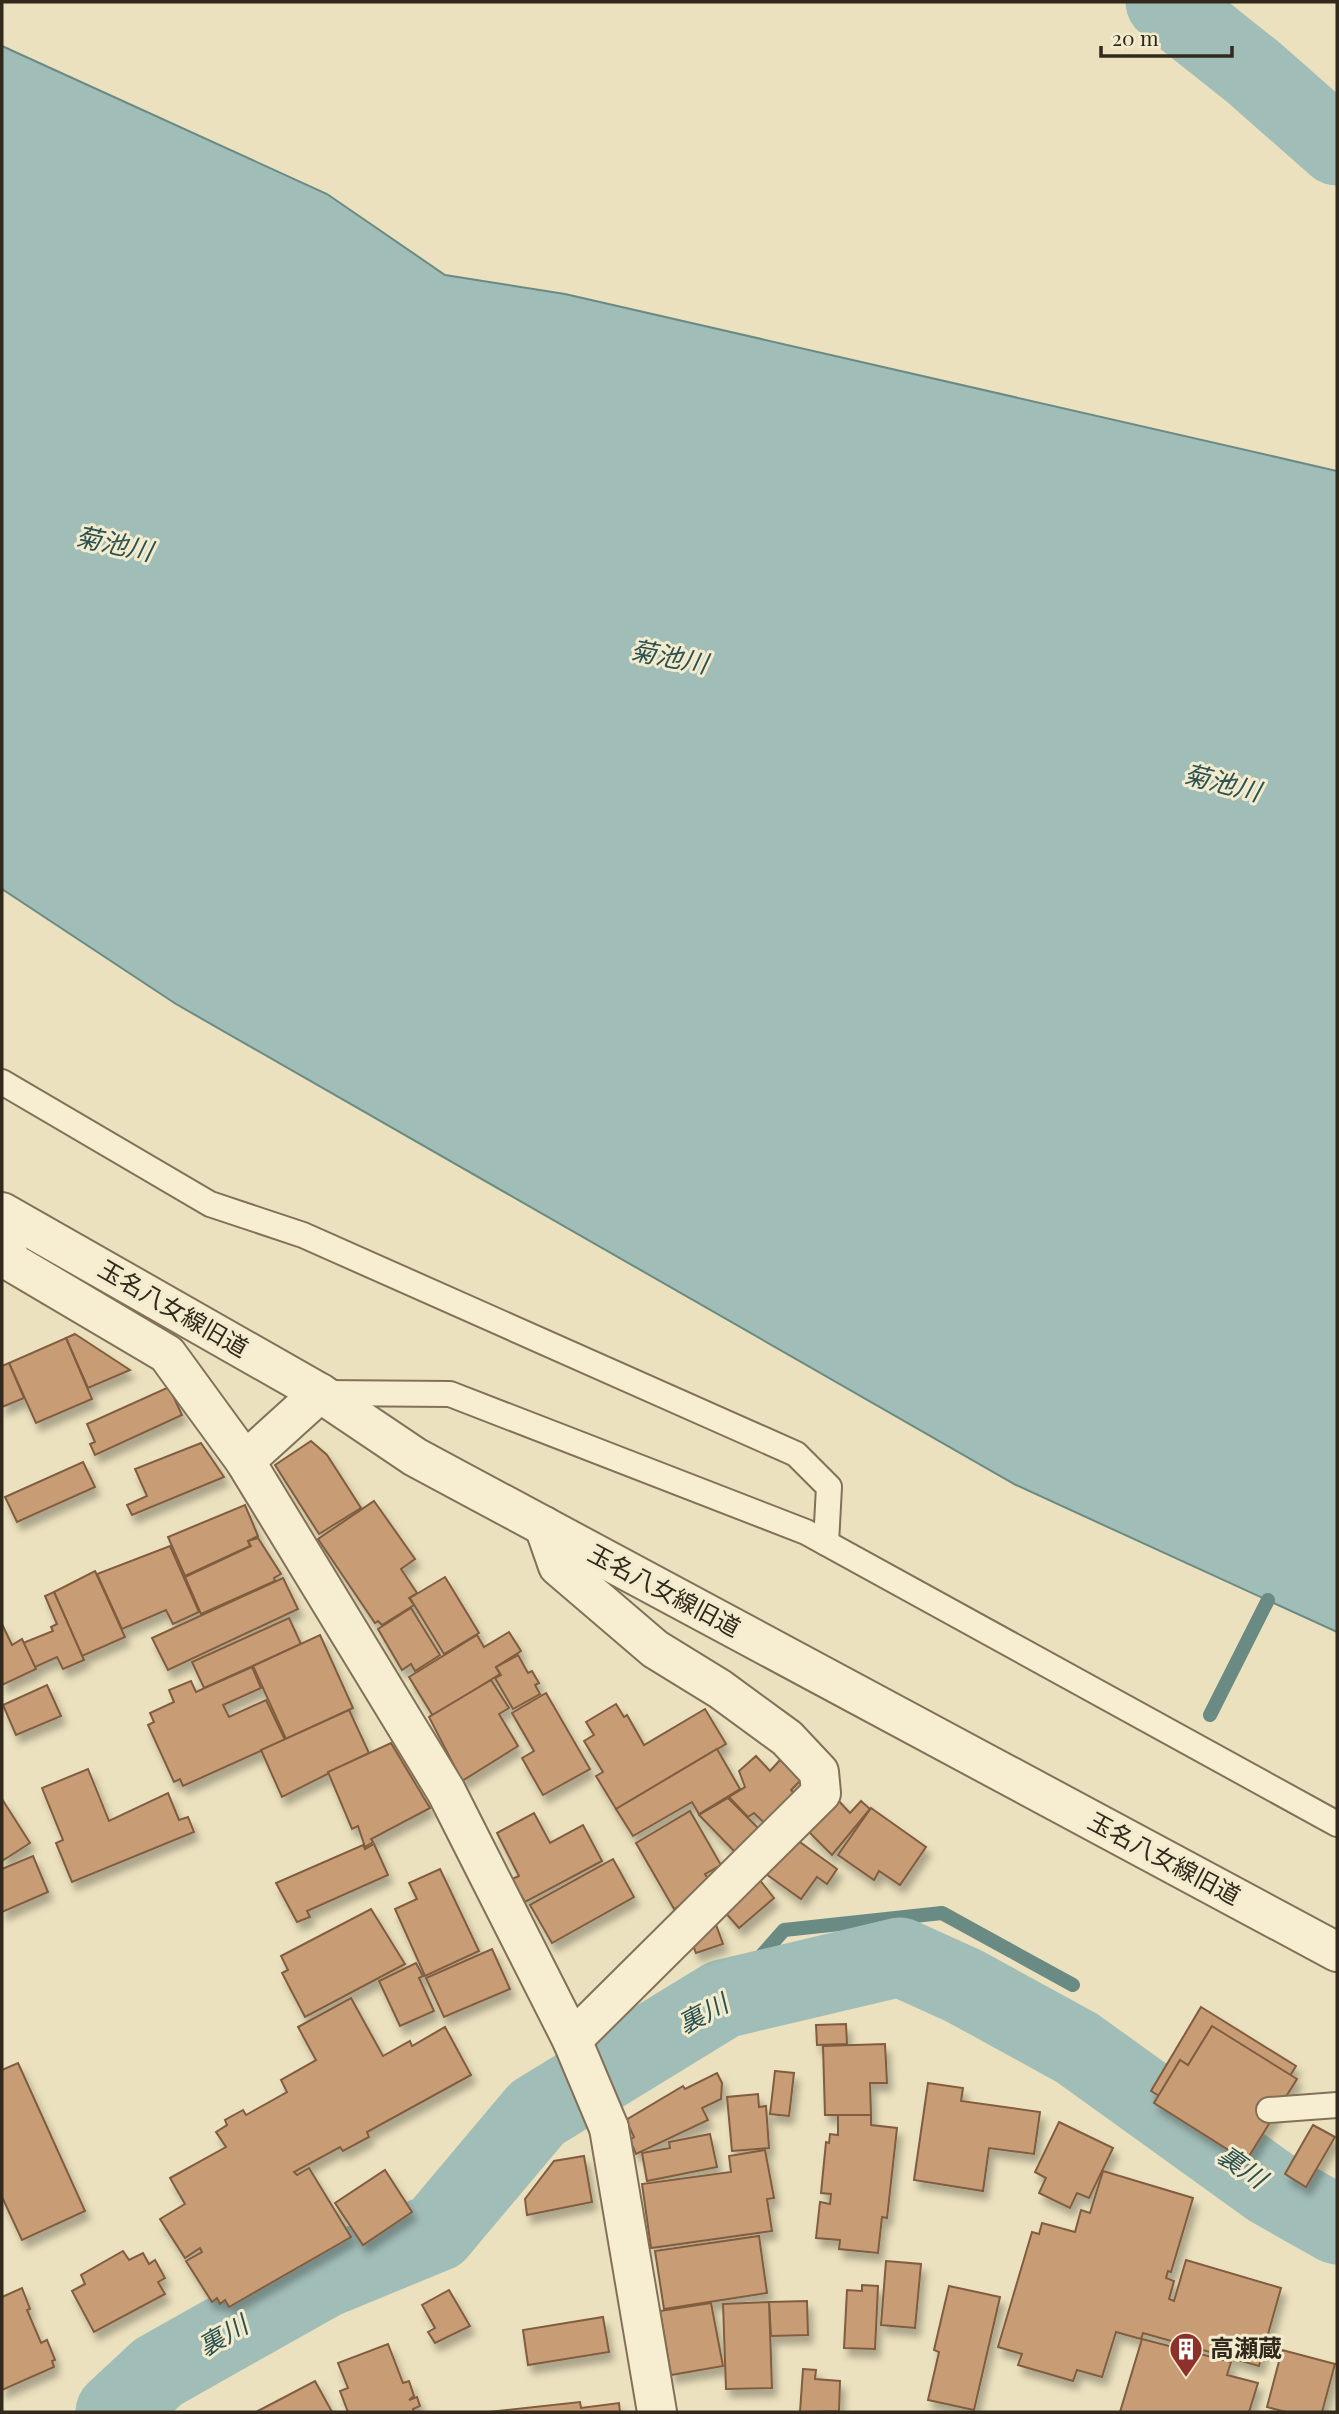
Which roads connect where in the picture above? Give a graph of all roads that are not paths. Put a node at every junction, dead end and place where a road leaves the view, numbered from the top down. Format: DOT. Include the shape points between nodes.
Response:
graph roads {
  1 [pos="2,1082"];
  2 [pos="2,1212"];
  3 [pos="2,1245"];
  4 [pos="320,1393"];
  5 [pos="245,1461"];
  6 [pos="544,1526"];
  7 [pos="826,1543"];
  8 [pos="1337,1824"];
  9 [pos="1337,1952"];
  10 [pos="574,2044"];
  11 [pos="1337,2105"];
  12 [pos="1269,2110"];
  13 [pos="657,2412"];
  1 -- 7 [label="lane" via="210,1204 303,1235 796,1454 829,1487"];
  2 -- 4 [label="street, 玉名八女線旧道"];
  3 -- 5 [label="street" via="13,1263 167,1354"];
  4 -- 5 [label="street"];
  4 -- 6 [label="street, 玉名八女線旧道" via="415,1457"];
  4 -- 7 [label="lane" via="450,1394"];
  5 -- 10 [label="street" via="446,1791"];
  6 -- 9 [label="street, 玉名八女線旧道"];
  6 -- 10 [label="street" via="558,1566 655,1649 787,1738 819,1772 821,1793"];
  7 -- 8 [label="lane"];
  10 -- 13 [label="street" via="609,2128"];
  11 -- 12 [label="lane"];
}
